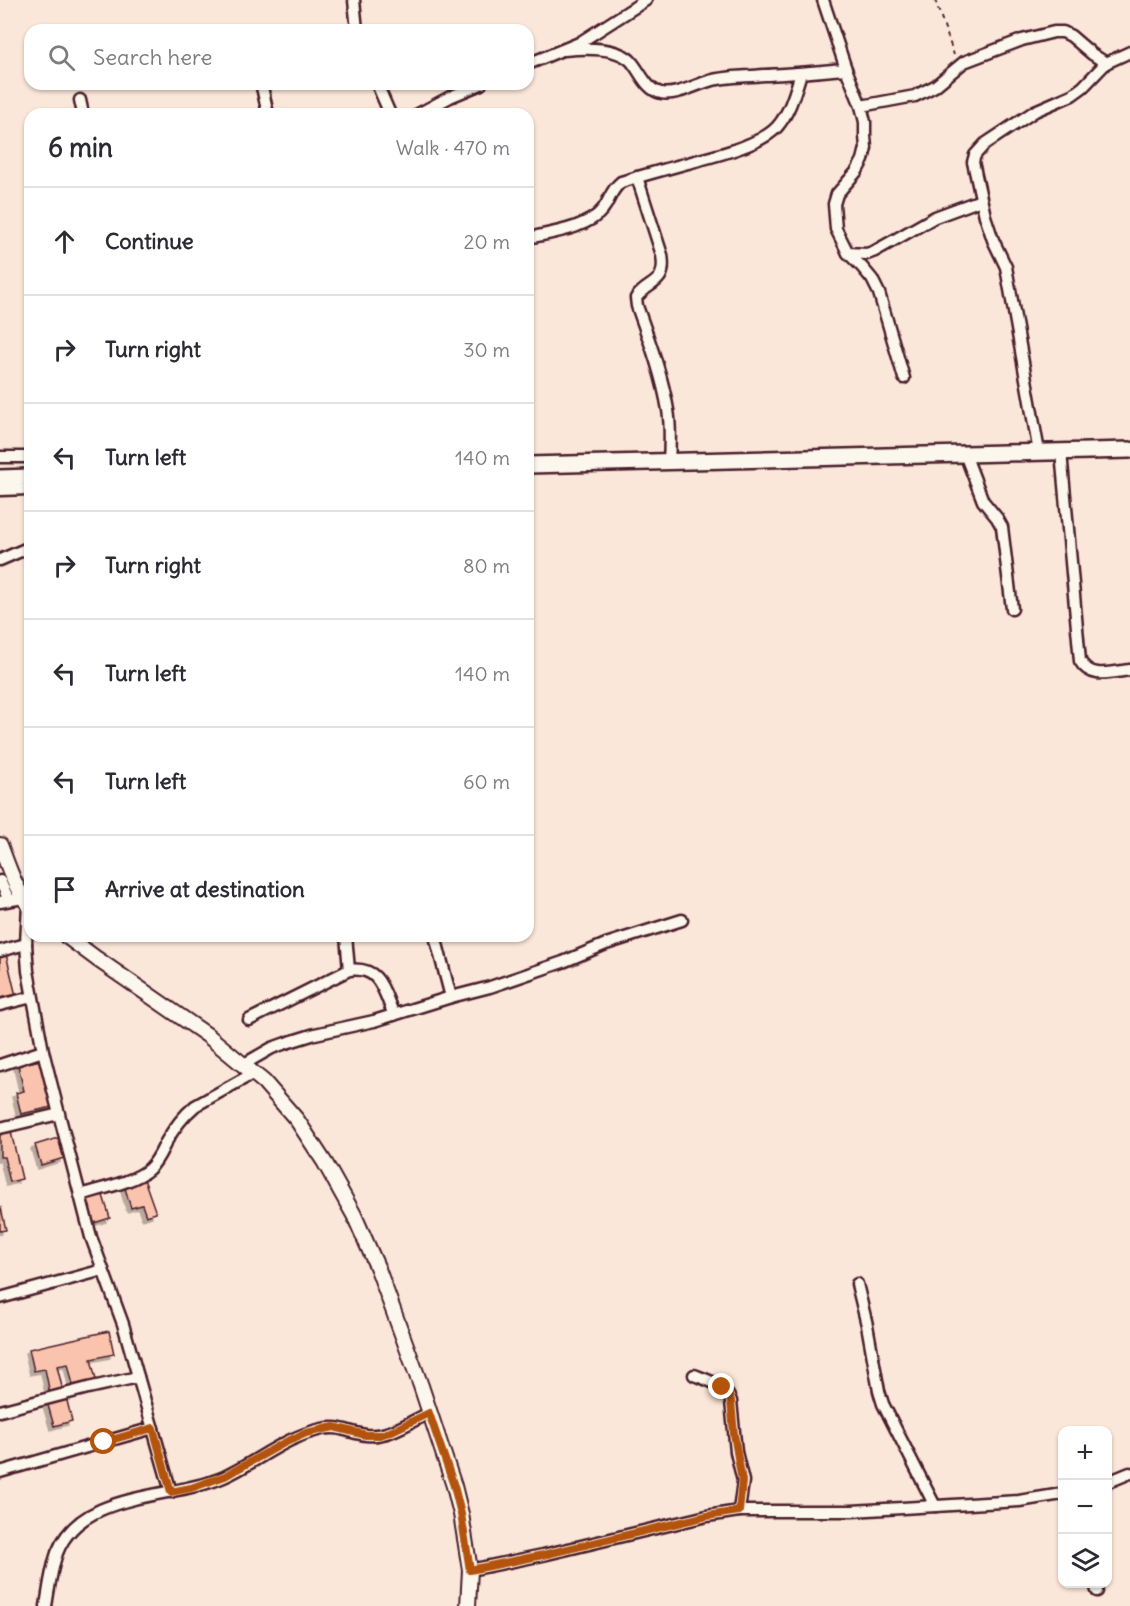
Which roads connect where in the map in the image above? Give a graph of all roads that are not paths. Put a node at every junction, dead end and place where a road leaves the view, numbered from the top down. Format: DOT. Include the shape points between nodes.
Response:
graph roads {
  1 [pos="354,0"];
  2 [pos="646,0"];
  3 [pos="823,0"];
  4 [pos="356,24"];
  5 [pos="564,50"];
  6 [pos="1130,52"];
  7 [pos="534,62"];
  8 [pos="1106,63"];
  9 [pos="846,69"];
  10 [pos="801,73"];
  11 [pos="263,90"];
  12 [pos="379,90"];
  13 [pos="467,90"];
  14 [pos="80,100"];
  15 [pos="861,106"];
  16 [pos="82,108"];
  17 [pos="267,108"];
  18 [pos="387,108"];
  19 [pos="429,108"];
  20 [pos="637,177"];
  21 [pos="981,200"];
  22 [pos="534,236"];
  23 [pos="848,253"];
  24 [pos="904,378"];
  25 [pos="1130,450"];
  26 [pos="1039,452"];
  27 [pos="1061,452"];
  28 [pos="965,454"];
  29 [pos="0,457"];
  30 [pos="24,457"];
  31 [pos="669,462"];
  32 [pos="534,465"];
  33 [pos="0,477"];
  34 [pos="24,477"];
  35 [pos="24,489"];
  36 [pos="0,490"];
  37 [pos="24,550"];
  38 [pos="0,560"];
  39 [pos="1012,609"];
  40 [pos="1130,670"];
  41 [pos="0,845"];
  42 [pos="0,880"];
  43 [pos="24,898"];
  44 [pos="4,901"];
  45 [pos="24,903"];
  46 [pos="682,920"];
  47 [pos="74,942"];
  48 [pos="347,942"];
  49 [pos="437,942"];
  50 [pos="26,944"];
  51 [pos="0,951"];
  52 [pos="349,970"];
  53 [pos="32,997"];
  54 [pos="451,997"];
  55 [pos="0,1005"];
  56 [pos="394,1015"];
  57 [pos="249,1020"];
  58 [pos="43,1051"];
  59 [pos="0,1065"];
  60 [pos="249,1069"];
  61 [pos="59,1114"];
  62 [pos="0,1128"];
  63 [pos="80,1195"];
  64 [pos="103,1270"];
  65 [pos="857,1284"];
  66 [pos="0,1298"];
  67 [pos="694,1375"];
  68 [pos="138,1377"];
  69 [pos="0,1411"];
  70 [pos="429,1413"];
  71 [pos="153,1428"];
  72 [pos="0,1472"];
  73 [pos="1130,1473"];
  74 [pos="1112,1480"];
  75 [pos="171,1492"];
  76 [pos="1058,1495"];
  77 [pos="935,1506"];
  78 [pos="739,1511"];
  79 [pos="470,1570"];
  80 [pos="46,1606"];
  81 [pos="468,1606"];
  1 -- 4 [label="street"];
  2 -- 5 [label="street"];
  3 -- 9 [label="street"];
  5 -- 7 [label="street"];
  5 -- 10 [label="street" via="597,49 622,56 630,60 649,85 663,93 724,78"];
  6 -- 8 [label="street"];
  8 -- 15 [label="street" via="1071,36 1054,32 976,57 915,96"];
  8 -- 21 [label="street" via="1072,95 1035,111 980,148 973,162"];
  9 -- 10 [label="street"];
  9 -- 15 [label="street"];
  10 -- 20 [label="street" via="782,121 765,136 713,156"];
  11 -- 17 [label="street"];
  12 -- 18 [label="street"];
  13 -- 19 [label="street"];
  14 -- 16 [label="street"];
  15 -- 23 [label="street" via="866,136 863,160 834,204 836,229"];
  20 -- 22 [label="street" via="614,188 605,207 593,218"];
  20 -- 31 [label="street" via="662,255 661,275 636,298 668,411"];
  21 -- 23 [label="street" via="935,217 875,251"];
  21 -- 26 [label="street" via="1006,267"];
  23 -- 24 [label="street" via="872,279 879,293"];
  25 -- 27 [label="main road"];
  26 -- 27 [label="main road"];
  26 -- 28 [label="main road"];
  27 -- 40 [label="street" via="1080,661 1088,672 1096,674"];
  28 -- 31 [label="main road"];
  28 -- 39 [label="street" via="983,501 1002,527"];
  29 -- 30 [label="street"];
  31 -- 32 [label="main road"];
  33 -- 34 [label="main road"];
  35 -- 36 [label="street"];
  37 -- 38 [label="street"];
  41 -- 43 [label="street"];
  42 -- 44 [label="street"];
  44 -- 45 [label="street"];
  46 -- 54 [label="street"];
  47 -- 60 [label="street"];
  48 -- 52 [label="street"];
  49 -- 54 [label="street"];
  50 -- 51 [label="street"];
  50 -- 53 [label="street"];
  52 -- 56 [label="street" via="374,974"];
  52 -- 57 [label="street"];
  53 -- 55 [label="street"];
  53 -- 58 [label="street"];
  54 -- 56 [label="street"];
  56 -- 60 [label="street" via="272,1048"];
  58 -- 59 [label="street"];
  58 -- 61 [label="street"];
  60 -- 63 [label="street" via="187,1112 149,1170"];
  60 -- 70 [label="street" via="297,1120 354,1215 378,1269"];
  61 -- 62 [label="street"];
  61 -- 63 [label="street"];
  63 -- 64 [label="street"];
  64 -- 66 [label="street"];
  64 -- 68 [label="street"];
  65 -- 77 [label="street" via="883,1404"];
  67 -- 78 [label="street" via="722,1387 731,1401 742,1481"];
  68 -- 69 [label="street"];
  68 -- 71 [label="street"];
  70 -- 75 [label="street" via="380,1435 334,1427 306,1433 225,1476"];
  70 -- 79 [label="street" via="454,1486"];
  71 -- 72 [label="street"];
  71 -- 75 [label="street"];
  73 -- 74 [label="street"];
  75 -- 80 [label="street" via="116,1503 84,1518 57,1551"];
  76 -- 77 [label="street"];
  77 -- 78 [label="street" via="829,1512"];
  78 -- 79 [label="street"];
  79 -- 81 [label="street"];
}
